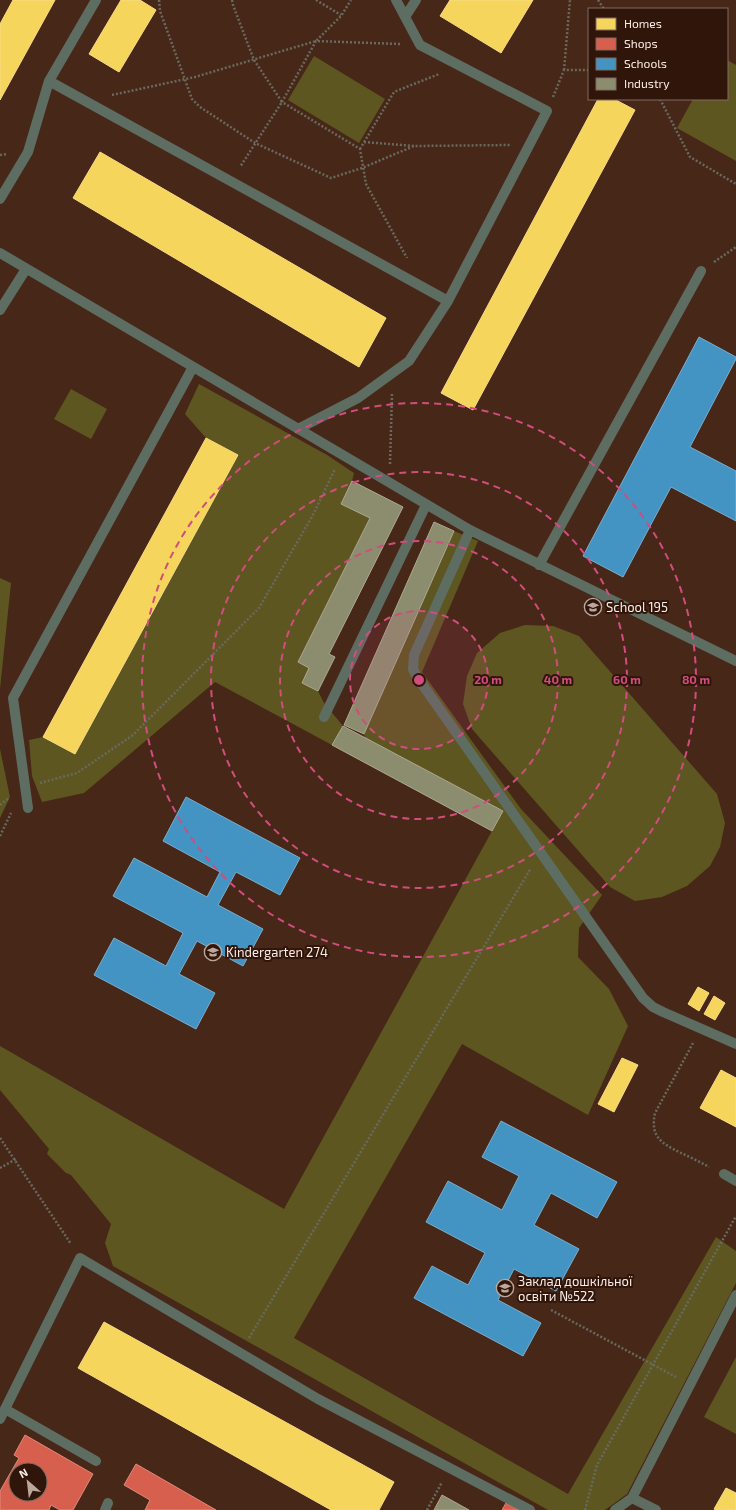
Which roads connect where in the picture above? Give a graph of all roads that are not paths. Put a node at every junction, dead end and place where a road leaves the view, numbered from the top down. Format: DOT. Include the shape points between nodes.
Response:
graph roads {
  1 [pos="96,0"];
  2 [pos="396,0"];
  3 [pos="416,0"];
  4 [pos="405,17"];
  5 [pos="49,81"];
  6 [pos="0,199"];
  7 [pos="0,253"];
  8 [pos="26,269"];
  9 [pos="701,271"];
  10 [pos="448,301"];
  11 [pos="0,310"];
  12 [pos="193,367"];
  13 [pos="298,429"];
  14 [pos="426,505"];
  15 [pos="470,530"];
  16 [pos="539,565"];
  17 [pos="736,661"];
  18 [pos="324,718"];
  19 [pos="28,808"];
  20 [pos="736,1044"];
  21 [pos="724,1174"];
  22 [pos="736,1181"];
  23 [pos="736,1295"];
  24 [pos="5,1409"];
  25 [pos="0,1419"];
  26 [pos="96,1461"];
  27 [pos="632,1498"];
  28 [pos="530,1510"];
  29 [pos="615,1510"];
  30 [pos="656,1510"];
  1 -- 5 [label="lane"];
  2 -- 4 [label="lane"];
  3 -- 4 [label="lane"];
  4 -- 10 [label="lane" via="420,45 547,111"];
  5 -- 6 [label="lane" via="28,152"];
  5 -- 10 [label="lane"];
  7 -- 8 [label="lane"];
  8 -- 11 [label="lane"];
  8 -- 12 [label="lane"];
  9 -- 16 [label="lane"];
  10 -- 13 [label="lane" via="409,361 358,398"];
  12 -- 13 [label="lane"];
  12 -- 19 [label="lane" via="13,698"];
  13 -- 14 [label="lane"];
  14 -- 15 [label="lane"];
  14 -- 18 [label="lane"];
  15 -- 16 [label="lane"];
  15 -- 20 [label="lane" via="414,655 413,669 417,677 643,998 658,1010"];
  16 -- 17 [label="lane"];
  21 -- 22 [label="lane"];
  23 -- 27 [label="lane"];
  24 -- 25 [label="lane"];
  24 -- 26 [label="lane"];
  24 -- 28 [label="lane" via="80,1258 318,1399"];
  27 -- 29 [label="lane"];
  27 -- 30 [label="lane"];
}
